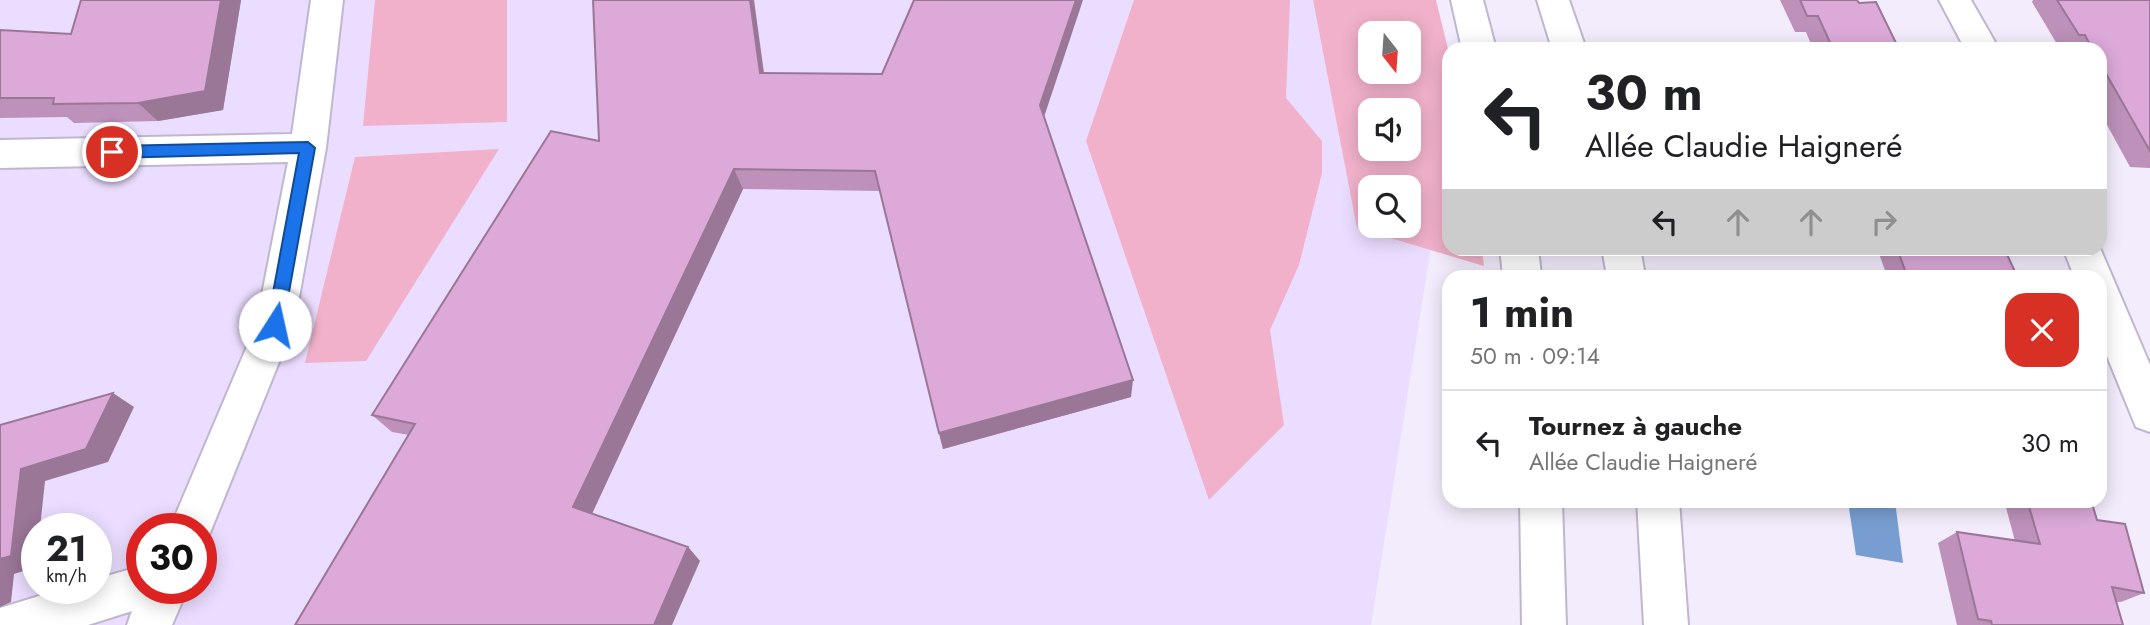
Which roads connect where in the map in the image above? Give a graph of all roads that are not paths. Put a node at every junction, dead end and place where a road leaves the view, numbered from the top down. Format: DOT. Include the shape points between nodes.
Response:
graph roads {
  1 [pos="327,0"];
  2 [pos="1467,0"];
  3 [pos="1553,0"];
  4 [pos="1955,0"];
  5 [pos="1477,42"];
  6 [pos="1567,42"];
  7 [pos="1978,42"];
  8 [pos="308,148"];
  9 [pos="0,154"];
  10 [pos="2107,308"];
  11 [pos="2150,414"];
  12 [pos="1541,508"];
  13 [pos="1659,508"];
  14 [pos="197,513"];
  15 [pos="126,592"];
  16 [pos="159,604"];
  17 [pos="14,625"];
  18 [pos="149,625"];
  19 [pos="1544,625"];
  20 [pos="1666,625"];
  1 -- 8 [label="street"];
  2 -- 5 [label="street"];
  3 -- 6 [label="street"];
  4 -- 7 [label="street"];
  8 -- 9 [label="street"];
  8 -- 14 [label="street" via="275,325"];
  10 -- 11 [label="street"];
  12 -- 19 [label="street"];
  13 -- 20 [label="street"];
  15 -- 17 [label="street"];
  16 -- 18 [label="street"];
}
